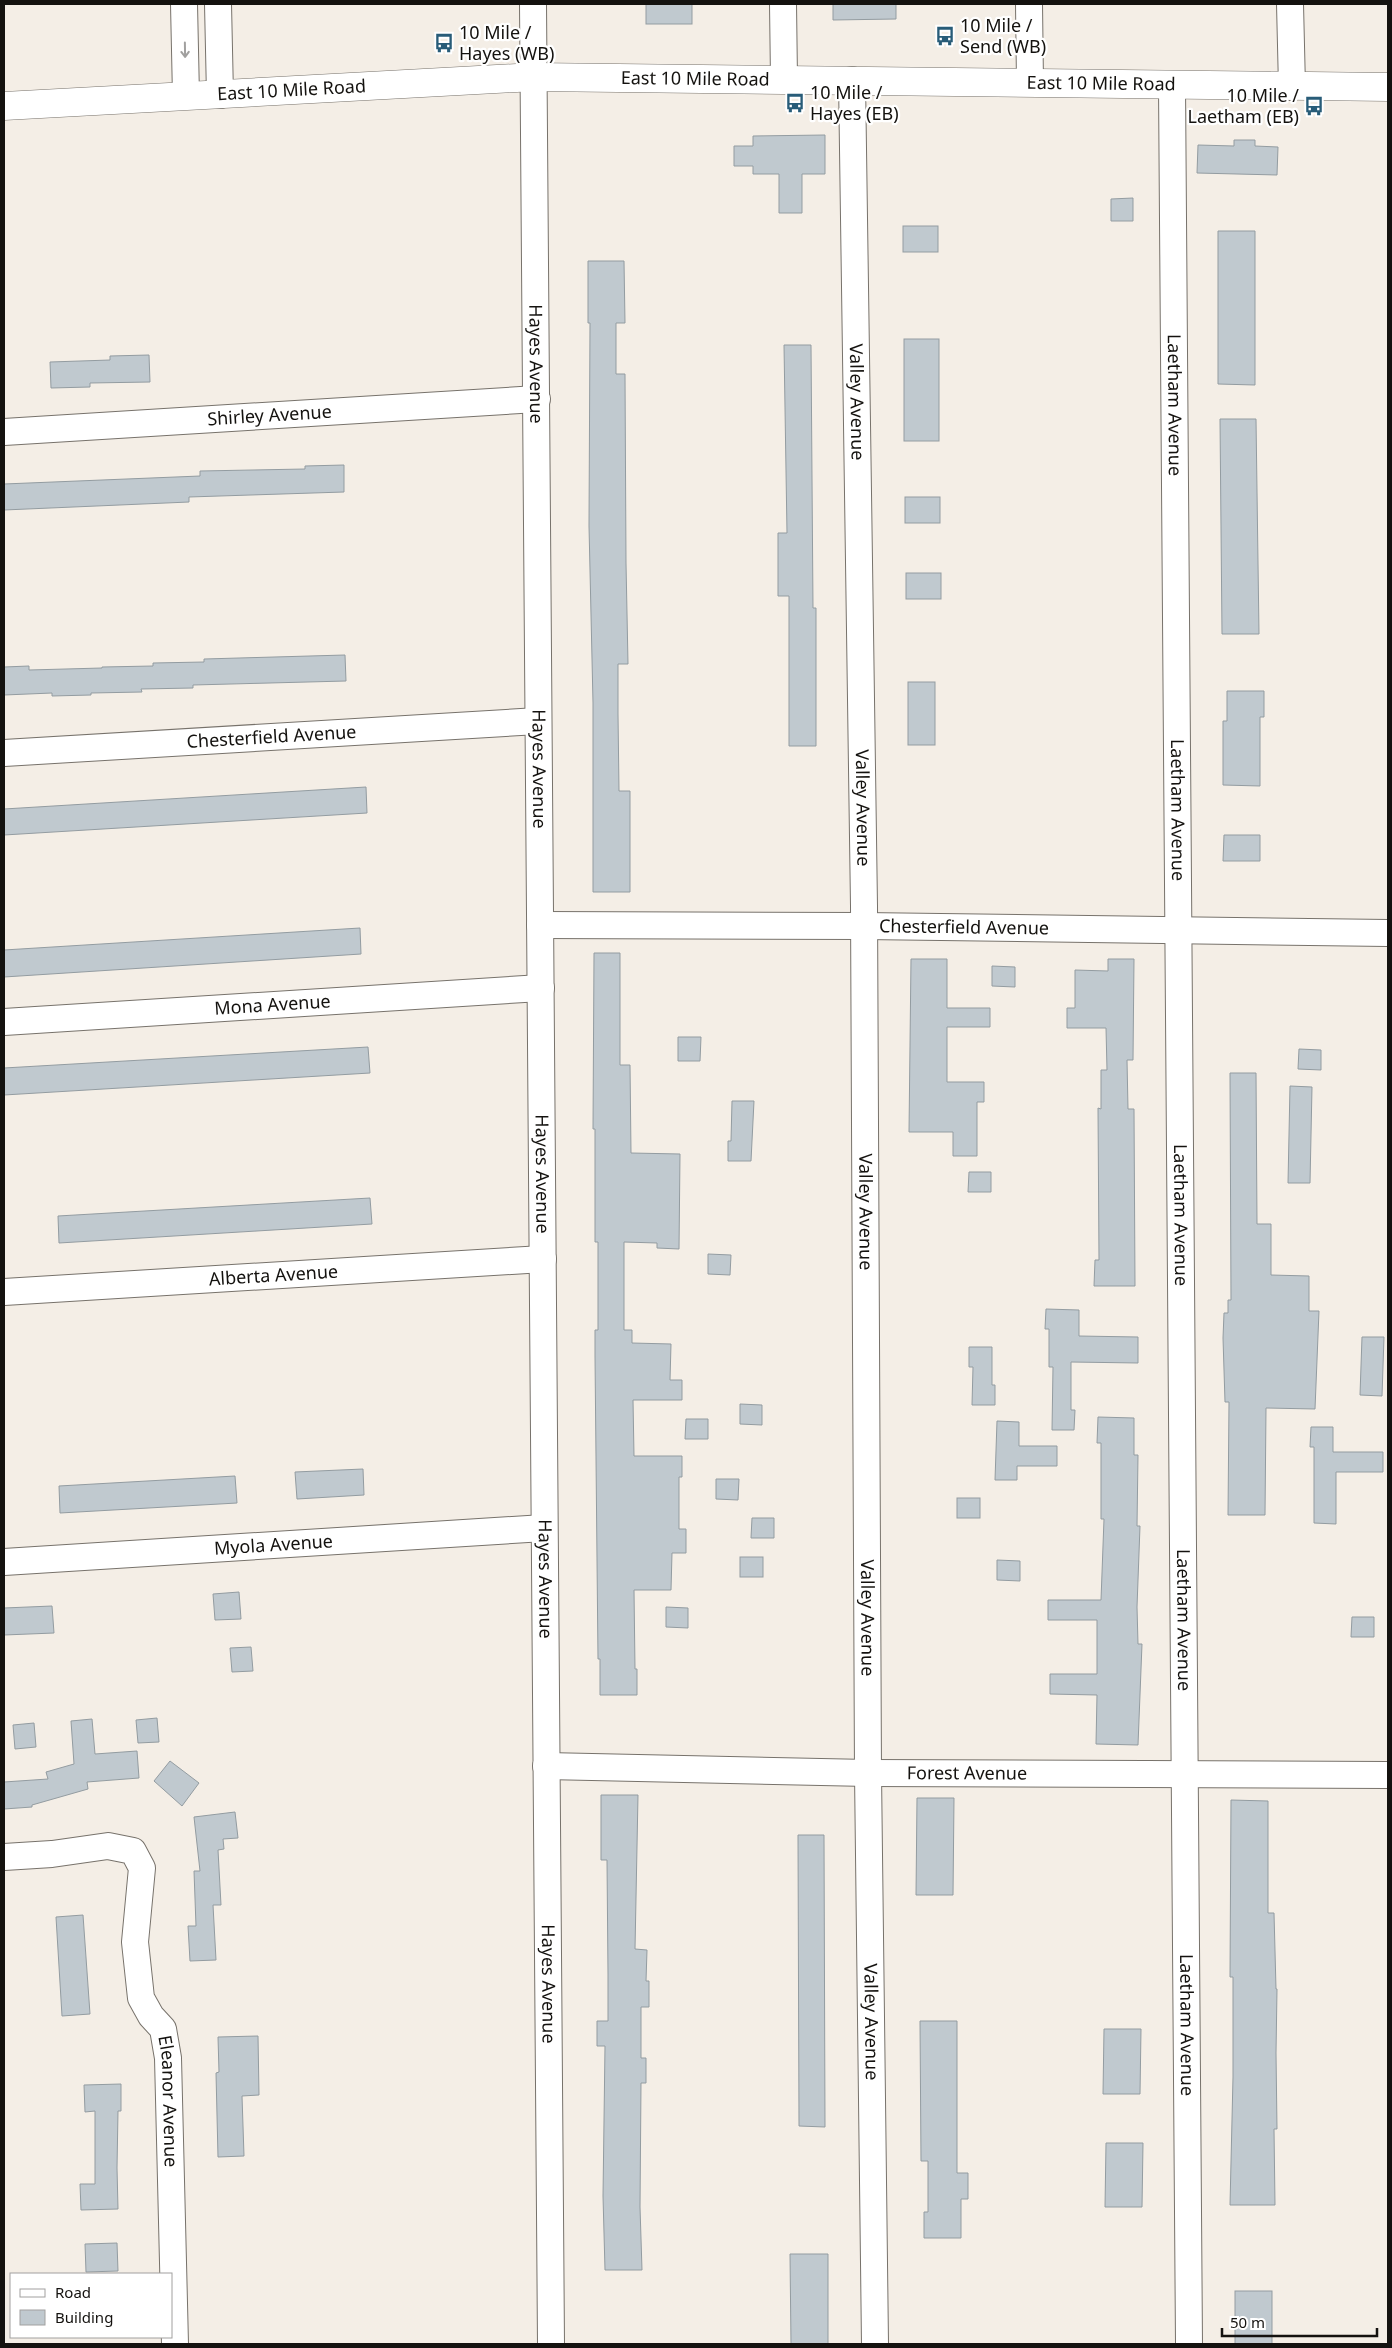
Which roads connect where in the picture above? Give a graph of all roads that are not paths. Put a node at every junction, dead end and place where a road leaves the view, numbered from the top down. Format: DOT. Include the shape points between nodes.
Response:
graph roads {
  1 [pos="184,4"];
  2 [pos="218,4"];
  3 [pos="533,4"];
  4 [pos="783,4"];
  5 [pos="1029,4"];
  6 [pos="1290,4"];
  7 [pos="534,77"];
  8 [pos="784,79"];
  9 [pos="852,80"];
  10 [pos="1030,83"];
  11 [pos="1172,86"];
  12 [pos="1292,87"];
  13 [pos="1388,87"];
  14 [pos="220,95"];
  15 [pos="186,96"];
  16 [pos="4,106"];
  17 [pos="537,399"];
  18 [pos="4,432"];
  19 [pos="538,721"];
  20 [pos="4,753"];
  21 [pos="540,925"];
  22 [pos="864,926"];
  23 [pos="1179,930"];
  24 [pos="1388,933"];
  25 [pos="541,988"];
  26 [pos="4,1022"];
  27 [pos="543,1259"];
  28 [pos="4,1292"];
  29 [pos="544,1528"];
  30 [pos="4,1562"];
  31 [pos="546,1766"];
  32 [pos="868,1773"];
  33 [pos="1185,1773"];
  34 [pos="1388,1775"];
  35 [pos="4,1857"];
  36 [pos="175,2344"];
  37 [pos="550,2344"];
  38 [pos="875,2344"];
  39 [pos="1189,2344"];
  1 -- 15 [label="street, one-way"];
  2 -- 14 [label="street"];
  3 -- 7 [label="street, Hayes Avenue"];
  4 -- 8 [label="street"];
  5 -- 10 [label="street"];
  6 -- 12 [label="street"];
  7 -- 8 [label="main road, East 10 Mile Road"];
  7 -- 14 [label="main road, East 10 Mile Road"];
  7 -- 17 [label="street, Hayes Avenue"];
  8 -- 9 [label="main road, East 10 Mile Road"];
  9 -- 10 [label="main road, East 10 Mile Road"];
  9 -- 22 [label="street, Valley Avenue"];
  10 -- 11 [label="main road, East 10 Mile Road"];
  11 -- 12 [label="main road, East 10 Mile Road"];
  11 -- 23 [label="street, Laetham Avenue"];
  12 -- 13 [label="main road, East 10 Mile Road"];
  14 -- 15 [label="main road, East 10 Mile Road"];
  15 -- 16 [label="main road, East 10 Mile Road"];
  17 -- 18 [label="street, Shirley Avenue"];
  17 -- 19 [label="street, Hayes Avenue"];
  19 -- 20 [label="street, Chesterfield Avenue"];
  19 -- 21 [label="street, Hayes Avenue"];
  21 -- 22 [label="street, Chesterfield Avenue"];
  21 -- 25 [label="street, Hayes Avenue"];
  22 -- 23 [label="street, Chesterfield Avenue"];
  22 -- 32 [label="street, Valley Avenue"];
  23 -- 24 [label="street, Chesterfield Avenue"];
  23 -- 33 [label="street, Laetham Avenue"];
  25 -- 26 [label="street, Mona Avenue"];
  25 -- 27 [label="street, Hayes Avenue"];
  27 -- 28 [label="street, Alberta Avenue"];
  27 -- 29 [label="street, Hayes Avenue"];
  29 -- 30 [label="street, Myola Avenue"];
  29 -- 31 [label="street, Hayes Avenue"];
  31 -- 32 [label="street, Forest Avenue"];
  31 -- 37 [label="street, Hayes Avenue"];
  32 -- 33 [label="street, Forest Avenue"];
  32 -- 38 [label="street, Valley Avenue"];
  33 -- 34 [label="street, Forest Avenue"];
  33 -- 39 [label="street, Laetham Avenue"];
  35 -- 36 [label="street, Eleanor Avenue" via="108,1846 133,1851 142,1868 135,1942 137,1973 141,1998 163,2029 168,2058"];
}
